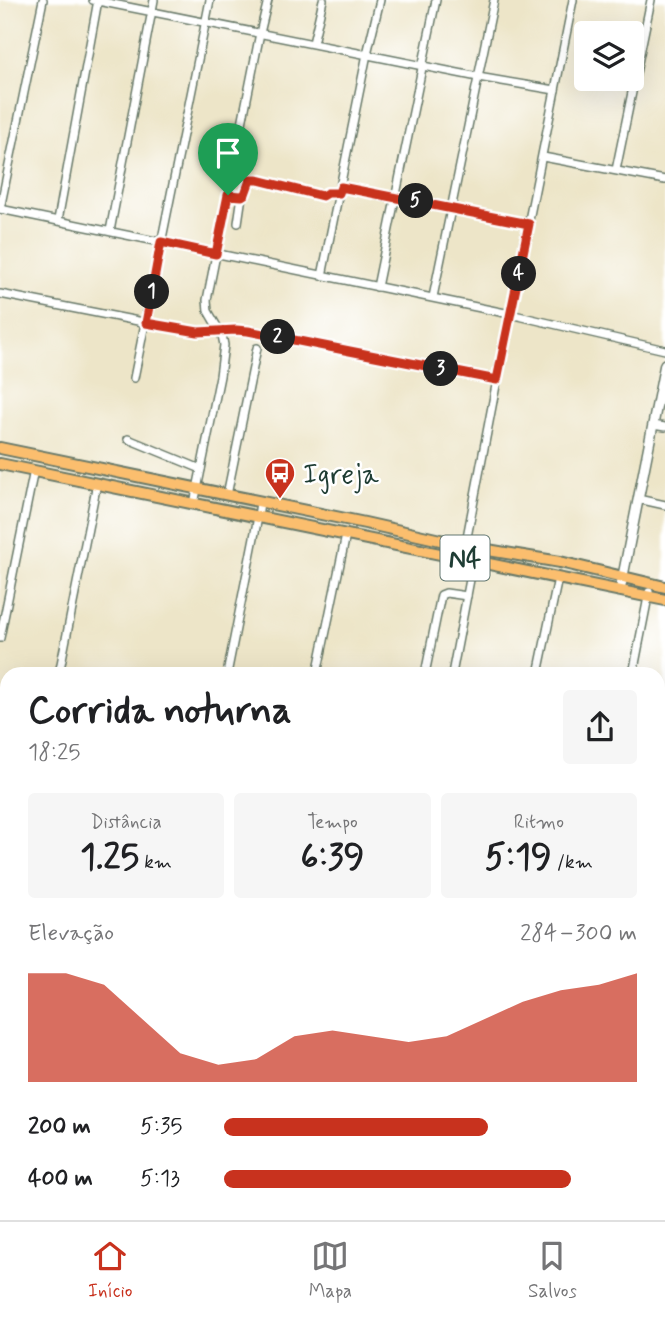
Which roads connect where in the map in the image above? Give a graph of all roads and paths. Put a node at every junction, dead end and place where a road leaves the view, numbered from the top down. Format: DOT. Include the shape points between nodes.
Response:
graph roads {
  1 [pos="43,0"];
  2 [pos="96,0"];
  3 [pos="154,0"];
  4 [pos="210,0"];
  5 [pos="268,0"];
  6 [pos="323,0"];
  7 [pos="380,0"];
  8 [pos="436,0"];
  9 [pos="494,0"];
  10 [pos="573,0"];
  11 [pos="651,0"];
  12 [pos="151,12"];
  13 [pos="206,22"];
  14 [pos="260,33"];
  15 [pos="313,43"];
  16 [pos="367,54"];
  17 [pos="422,65"];
  18 [pos="478,77"];
  19 [pos="555,90"];
  20 [pos="543,157"];
  21 [pos="616,170"];
  22 [pos="665,180"];
  23 [pos="340,190"];
  24 [pos="228,195"];
  25 [pos="242,196"];
  26 [pos="396,197"];
  27 [pos="452,208"];
  28 [pos="0,209"];
  29 [pos="58,220"];
  30 [pos="238,223"];
  31 [pos="529,224"];
  32 [pos="110,231"];
  33 [pos="161,242"];
  34 [pos="216,254"];
  35 [pos="322,276"];
  36 [pos="377,287"];
  37 [pos="0,294"];
  38 [pos="433,298"];
  39 [pos="510,314"];
  40 [pos="146,323"];
  41 [pos="220,331"];
  42 [pos="257,348"];
  43 [pos="665,351"];
  44 [pos="665,364"];
  45 [pos="134,378"];
  46 [pos="497,380"];
  47 [pos="653,425"];
  48 [pos="665,427"];
  49 [pos="128,439"];
  50 [pos="0,448"];
  51 [pos="0,464"];
  52 [pos="201,468"];
  53 [pos="34,470"];
  54 [pos="97,483"];
  55 [pos="197,489"];
  56 [pos="227,495"];
  57 [pos="638,499"];
  58 [pos="260,502"];
  59 [pos="194,504"];
  60 [pos="665,505"];
  61 [pos="258,517"];
  62 [pos="346,534"];
  63 [pos="471,546"];
  64 [pos="469,559"];
  65 [pos="624,576"];
  66 [pos="558,578"];
  67 [pos="651,583"];
  68 [pos="665,587"];
  69 [pos="620,591"];
  70 [pos="467,596"];
  71 [pos="648,596"];
  72 [pos="665,600"];
  73 [pos="0,638"];
  74 [pos="60,667"];
  75 [pos="228,667"];
  76 [pos="318,667"];
  77 [pos="426,667"];
  78 [pos="453,667"];
  79 [pos="539,667"];
  80 [pos="634,667"];
  1 -- 28 [label="street"];
  2 -- 12 [label="street"];
  2 -- 29 [label="street"];
  3 -- 12 [label="street"];
  4 -- 13 [label="street"];
  5 -- 14 [label="street"];
  6 -- 15 [label="street"];
  7 -- 16 [label="street"];
  8 -- 17 [label="street"];
  9 -- 18 [label="street"];
  10 -- 19 [label="street"];
  11 -- 21 [label="street"];
  12 -- 13 [label="street"];
  12 -- 32 [label="street"];
  13 -- 14 [label="street"];
  13 -- 33 [label="street"];
  14 -- 15 [label="street"];
  14 -- 24 [label="street"];
  15 -- 16 [label="street"];
  16 -- 17 [label="street"];
  16 -- 23 [label="street"];
  17 -- 18 [label="street"];
  17 -- 26 [label="street"];
  18 -- 19 [label="street"];
  18 -- 27 [label="street"];
  19 -- 20 [label="street"];
  20 -- 21 [label="street"];
  20 -- 31 [label="street"];
  21 -- 22 [label="street"];
  23 -- 25 [label="street" via="322,196 250,180"];
  23 -- 26 [label="street"];
  23 -- 35 [label="street"];
  24 -- 25 [label="street"];
  24 -- 34 [label="street"];
  25 -- 30 [label="street"];
  26 -- 27 [label="street"];
  26 -- 36 [label="street"];
  27 -- 31 [label="street"];
  27 -- 38 [label="street"];
  28 -- 29 [label="street"];
  29 -- 32 [label="street"];
  31 -- 39 [label="street"];
  32 -- 33 [label="street"];
  33 -- 34 [label="street"];
  33 -- 40 [label="street"];
  34 -- 35 [label="street"];
  34 -- 41 [label="street" via="206,306"];
  35 -- 36 [label="street"];
  36 -- 38 [label="street"];
  37 -- 40 [label="street"];
  38 -- 39 [label="street"];
  39 -- 43 [label="street"];
  39 -- 46 [label="street"];
  40 -- 41 [label="street"];
  40 -- 45 [label="street"];
  41 -- 46 [label="street" via="248,331"];
  41 -- 52 [label="street" via="224,345 220,376"];
  42 -- 56 [label="street"];
  44 -- 47 [label="street"];
  46 -- 63 [label="street"];
  47 -- 48 [label="street"];
  47 -- 57 [label="street"];
  49 -- 52 [label="street"];
  50 -- 55 [label="highway, N4"];
  51 -- 53 [label="highway, N4"];
  52 -- 55 [label="street"];
  53 -- 54 [label="highway, N4"];
  53 -- 73 [label="street"];
  54 -- 59 [label="highway, N4"];
  54 -- 74 [label="street"];
  55 -- 56 [label="highway, N4"];
  55 -- 59 [label="street"];
  56 -- 58 [label="highway, N4"];
  57 -- 60 [label="street"];
  57 -- 65 [label="street"];
  58 -- 61 [label="street"];
  58 -- 63 [label="highway, N4"];
  59 -- 61 [label="highway, N4"];
  61 -- 62 [label="highway, N4"];
  61 -- 75 [label="street"];
  62 -- 64 [label="highway, N4"];
  62 -- 76 [label="street"];
  63 -- 64 [label="street"];
  63 -- 65 [label="highway, N4"];
  64 -- 66 [label="highway, N4"];
  64 -- 70 [label="street"];
  65 -- 67 [label="highway, N4"];
  65 -- 69 [label="street"];
  66 -- 69 [label="highway, N4"];
  66 -- 79 [label="street"];
  67 -- 68 [label="highway, N4"];
  67 -- 71 [label="street"];
  69 -- 71 [label="highway, N4"];
  70 -- 77 [label="street" via="441,596"];
  70 -- 78 [label="street"];
  71 -- 72 [label="highway, N4"];
  71 -- 80 [label="street"];
}
